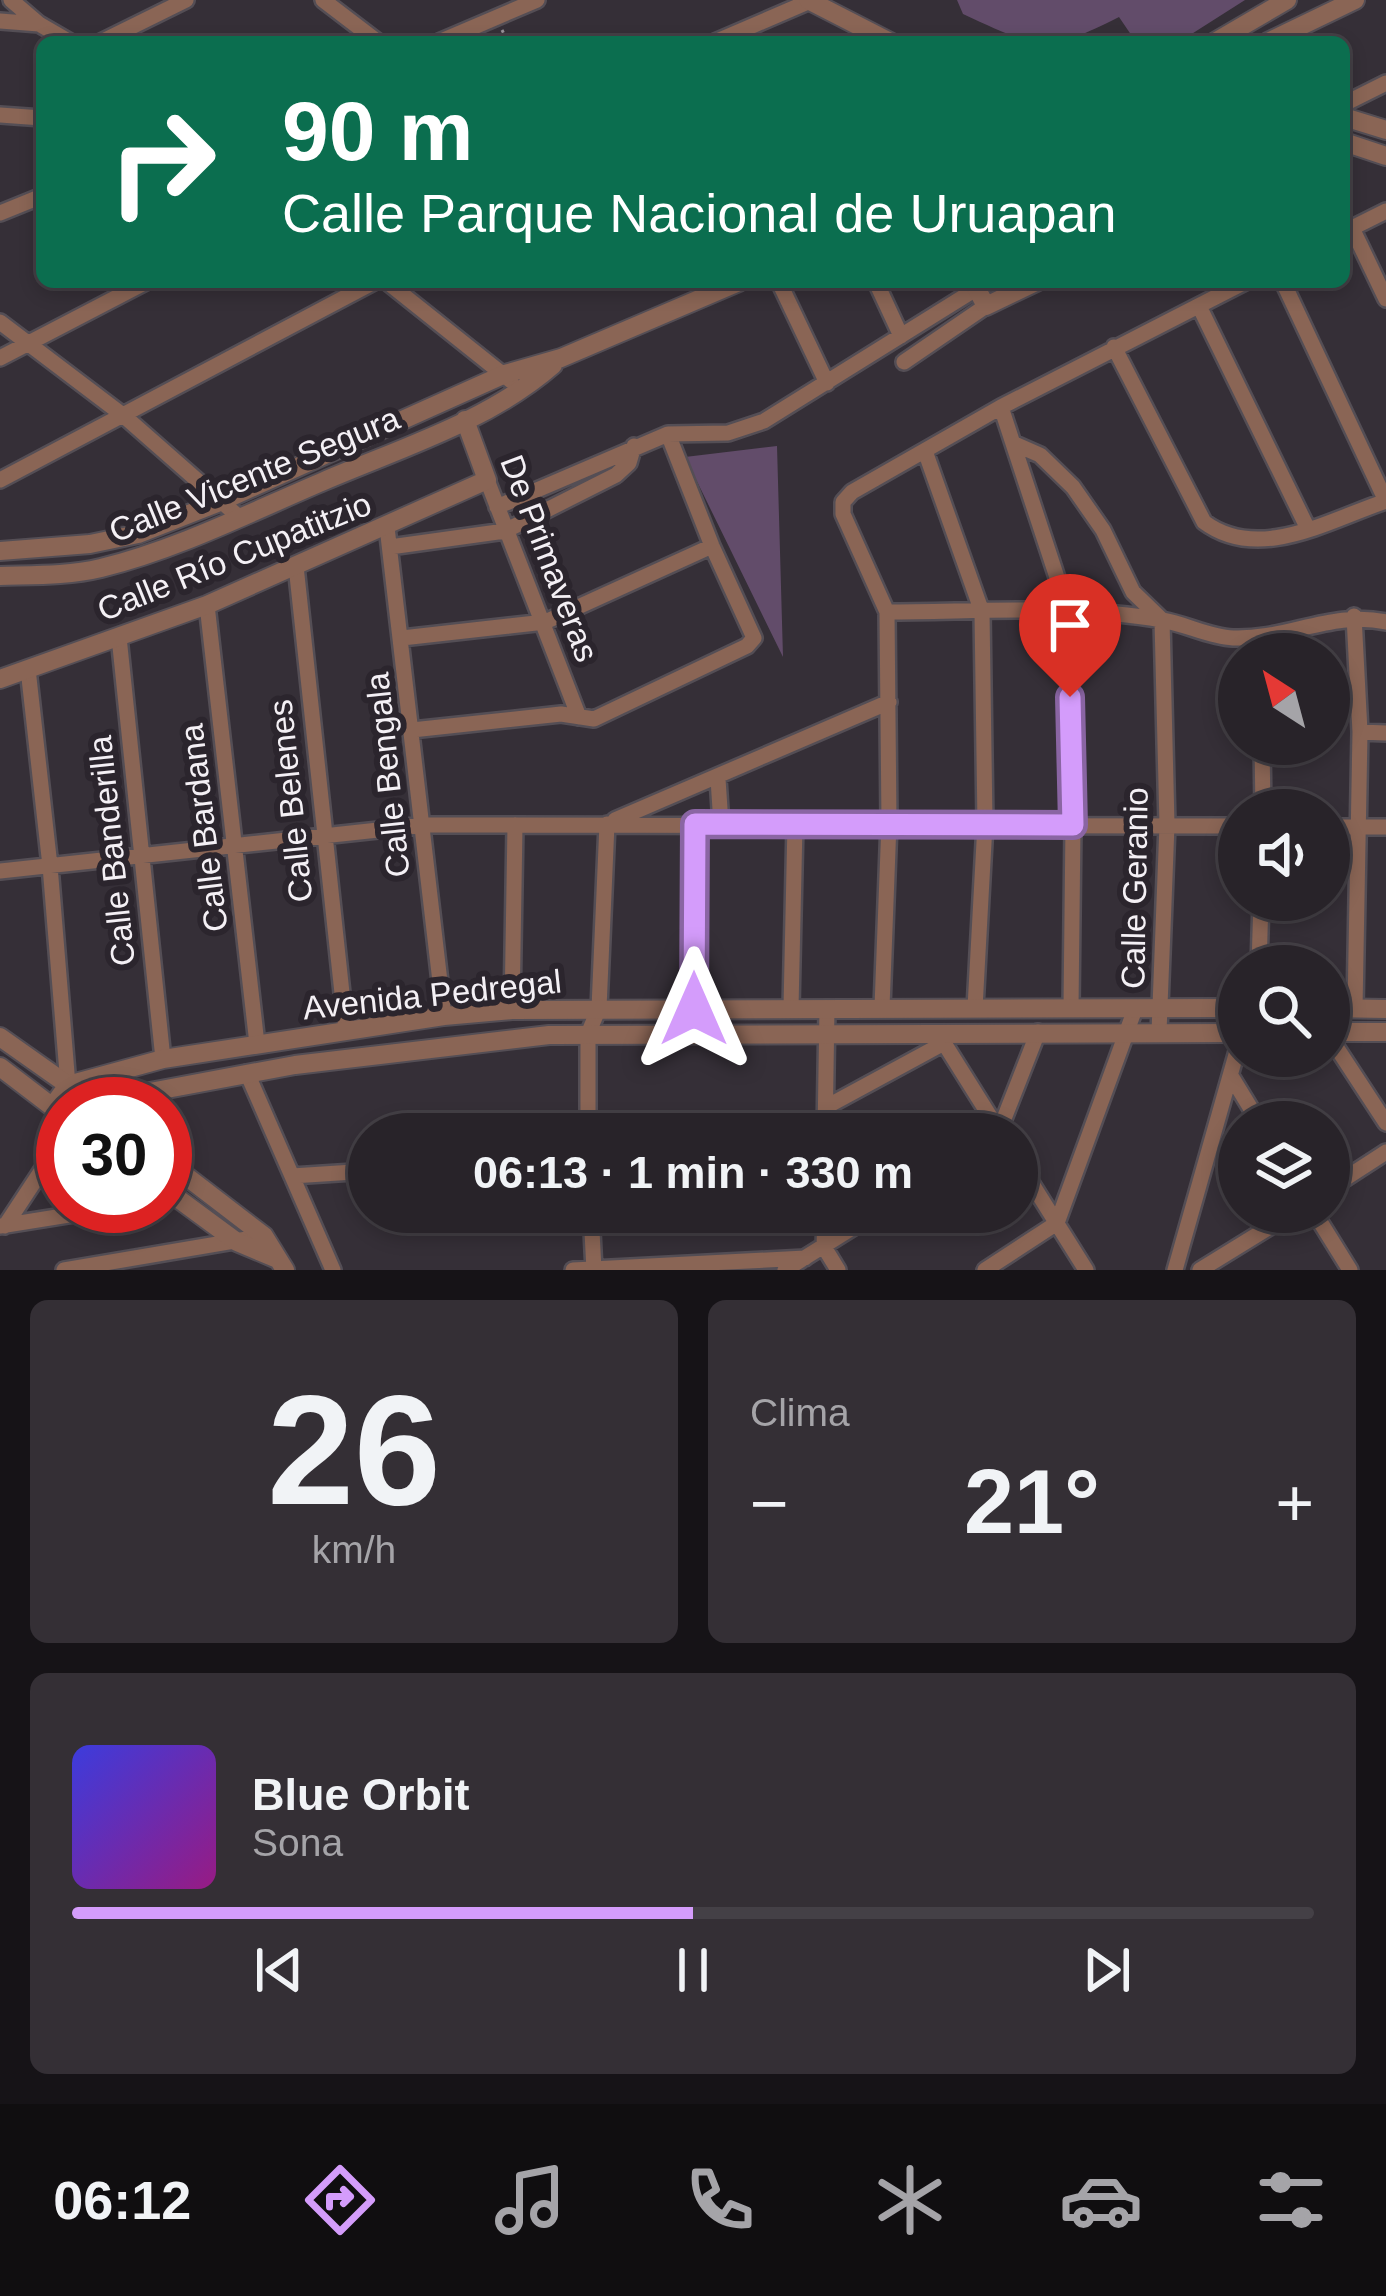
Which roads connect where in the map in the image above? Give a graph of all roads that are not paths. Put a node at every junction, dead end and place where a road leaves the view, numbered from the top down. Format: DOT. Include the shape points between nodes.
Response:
graph roads {
  1 [pos="11,0"];
  2 [pos="186,0"];
  3 [pos="322,0"];
  4 [pos="537,0"];
  5 [pos="809,0"];
  6 [pos="1287,0"];
  7 [pos="1355,0"];
  8 [pos="0,21"];
  9 [pos="39,24"];
  10 [pos="60,36"];
  11 [pos="113,36"];
  12 [pos="370,36"];
  13 [pos="453,36"];
  14 [pos="728,36"];
  15 [pos="878,36"];
  16 [pos="1225,36"];
  17 [pos="1280,36"];
  18 [pos="1386,83"];
  19 [pos="1350,101"];
  20 [pos="0,115"];
  21 [pos="36,118"];
  22 [pos="1350,119"];
  23 [pos="1386,130"];
  24 [pos="1350,144"];
  25 [pos="1386,157"];
  26 [pos="36,198"];
  27 [pos="3,209"];
  28 [pos="1386,211"];
  29 [pos="1350,229"];
  30 [pos="1350,234"];
  31 [pos="135,288"];
  32 [pos="363,288"];
  33 [pos="395,288"];
  34 [pos="725,288"];
  35 [pos="782,288"];
  36 [pos="879,288"];
  37 [pos="1223,288"];
  38 [pos="1286,288"];
  39 [pos="981,290"];
  40 [pos="1386,299"];
  41 [pos="1199,306"];
  42 [pos="0,322"];
  43 [pos="901,336"];
  44 [pos="29,344"];
  45 [pos="1114,346"];
  46 [pos="0,358"];
  47 [pos="561,358"];
  48 [pos="904,362"];
  49 [pos="505,374"];
  50 [pos="827,383"];
  51 [pos="522,392"];
  52 [pos="1001,407"];
  53 [pos="124,416"];
  54 [pos="465,421"];
  55 [pos="668,434"];
  56 [pos="1015,444"];
  57 [pos="634,446"];
  58 [pos="925,452"];
  59 [pos="0,480"];
  60 [pos="488,480"];
  61 [pos="222,501"];
  62 [pos="1386,501"];
  63 [pos="496,507"];
  64 [pos="239,517"];
  65 [pos="1308,529"];
  66 [pos="505,531"];
  67 [pos="389,537"];
  68 [pos="712,546"];
  69 [pos="0,550"];
  70 [pos="296,566"];
  71 [pos="0,576"];
  72 [pos="207,605"];
  73 [pos="1068,611"];
  74 [pos="887,612"];
  75 [pos="982,612"];
  76 [pos="1354,616"];
  77 [pos="1162,620"];
  78 [pos="545,622"];
  79 [pos="1386,622"];
  80 [pos="1301,633"];
  81 [pos="1218,636"];
  82 [pos="118,637"];
  83 [pos="403,638"];
  84 [pos="28,669"];
  85 [pos="0,679"];
  86 [pos="889,703"];
  87 [pos="579,717"];
  88 [pos="412,730"];
  89 [pos="1360,732"];
  90 [pos="1386,733"];
  91 [pos="718,779"];
  92 [pos="607,824"];
  93 [pos="695,824"];
  94 [pos="721,824"];
  95 [pos="795,824"];
  96 [pos="889,824"];
  97 [pos="985,824"];
  98 [pos="424,825"];
  99 [pos="514,825"];
  100 [pos="1073,825"];
  101 [pos="1167,825"];
  102 [pos="1218,826"];
  103 [pos="1350,827"];
  104 [pos="1358,827"];
  105 [pos="1386,827"];
  106 [pos="323,836"];
  107 [pos="235,846"];
  108 [pos="143,856"];
  109 [pos="50,866"];
  110 [pos="0,872"];
  111 [pos="827,1007"];
  112 [pos="882,1007"];
  113 [pos="975,1007"];
  114 [pos="599,1008"];
  115 [pos="791,1008"];
  116 [pos="1071,1008"];
  117 [pos="1162,1008"];
  118 [pos="1218,1008"];
  119 [pos="1350,1008"];
  120 [pos="1354,1008"];
  121 [pos="694,1009"];
  122 [pos="1135,1009"];
  123 [pos="1386,1009"];
  124 [pos="512,1010"];
  125 [pos="444,1016"];
  126 [pos="346,1030"];
  127 [pos="826,1032"];
  128 [pos="1038,1032"];
  129 [pos="1159,1032"];
  130 [pos="1386,1032"];
  131 [pos="1130,1033"];
  132 [pos="1218,1033"];
  133 [pos="1350,1033"];
  134 [pos="588,1034"];
  135 [pos="0,1037"];
  136 [pos="941,1038"];
  137 [pos="257,1044"];
  138 [pos="163,1059"];
  139 [pos="0,1067"];
  140 [pos="1350,1067"];
  141 [pos="247,1073"];
  142 [pos="57,1077"];
  143 [pos="67,1077"];
  144 [pos="97,1077"];
  145 [pos="1231,1077"];
  146 [pos="192,1083"];
  147 [pos="36,1095"];
  148 [pos="826,1107"];
  149 [pos="588,1113"];
  150 [pos="826,1113"];
  151 [pos="987,1113"];
  152 [pos="1008,1113"];
  153 [pos="1386,1123"];
  154 [pos="1386,1152"];
  155 [pos="348,1173"];
  156 [pos="1350,1175"];
  157 [pos="292,1176"];
  158 [pos="36,1177"];
  159 [pos="192,1181"];
  160 [pos="1038,1193"];
  161 [pos="192,1211"];
  162 [pos="36,1220"];
  163 [pos="1057,1223"];
  164 [pos="2,1226"];
  165 [pos="592,1233"];
  166 [pos="824,1233"];
  167 [pos="846,1233"];
  168 [pos="1262,1233"];
  169 [pos="1327,1233"];
  170 [pos="263,1236"];
  171 [pos="237,1242"];
  172 [pos="187,1247"];
  173 [pos="824,1247"];
  174 [pos="805,1258"];
  175 [pos="280,1264"];
  176 [pos="1209,1268"];
  177 [pos="70,1269"];
  178 [pos="189,1270"];
  179 [pos="333,1270"];
  180 [pos="573,1270"];
  181 [pos="593,1270"];
  182 [pos="785,1270"];
  183 [pos="838,1270"];
  184 [pos="986,1270"];
  185 [pos="1086,1270"];
  186 [pos="1175,1270"];
  187 [pos="1350,1270"];
  1 -- 9 [label="street"];
  2 -- 11 [label="street"];
  3 -- 12 [label="street"];
  4 -- 13 [label="street"];
  5 -- 14 [label="street"];
  5 -- 15 [label="street"];
  6 -- 16 [label="street"];
  7 -- 17 [label="street"];
  8 -- 9 [label="street"];
  9 -- 10 [label="street"];
  18 -- 19 [label="street"];
  20 -- 21 [label="street"];
  22 -- 23 [label="street"];
  24 -- 25 [label="street"];
  26 -- 27 [label="street"];
  28 -- 29 [label="street"];
  30 -- 40 [label="street"];
  31 -- 44 [label="street"];
  32 -- 53 [label="street"];
  33 -- 49 [label="street"];
  34 -- 47 [label="street"];
  35 -- 50 [label="street"];
  36 -- 43 [label="street"];
  37 -- 41 [label="street"];
  38 -- 62 [label="street"];
  39 -- 43 [label="street"];
  39 -- 48 [label="street"];
  41 -- 45 [label="street"];
  41 -- 65 [label="street"];
  42 -- 44 [label="street"];
  43 -- 50 [label="street"];
  44 -- 46 [label="street"];
  44 -- 53 [label="street"];
  45 -- 52 [label="street"];
  45 -- 65 [label="street" via="1204,522 1222,536 1255,540"];
  47 -- 49 [label="street, Calle Vicente Segura"];
  47 -- 51 [label="street, Calle Vicente Segura"];
  49 -- 51 [label="street"];
  49 -- 61 [label="street, Calle Vicente Segura"];
  50 -- 55 [label="street" via="728,433"];
  51 -- 54 [label="street, Calle Vicente Segura"];
  52 -- 56 [label="street"];
  52 -- 58 [label="street"];
  53 -- 59 [label="street"];
  53 -- 61 [label="street"];
  54 -- 60 [label="street, De Primaveras"];
  54 -- 64 [label="street, Calle Vicente Segura"];
  55 -- 57 [label="street"];
  55 -- 68 [label="street"];
  56 -- 73 [label="street"];
  56 -- 77 [label="street" via="1040,455 1073,487 1133,592"];
  57 -- 63 [label="street"];
  57 -- 66 [label="street" via="616,475"];
  58 -- 74 [label="street" via="843,502"];
  58 -- 75 [label="street"];
  60 -- 63 [label="street, De Primaveras"];
  60 -- 67 [label="street, Calle Río Cupatitzio"];
  61 -- 64 [label="street"];
  61 -- 69 [label="street, Calle Vicente Segura" via="138,534"];
  62 -- 65 [label="street"];
  63 -- 66 [label="street, De Primaveras"];
  64 -- 71 [label="street, Calle Vicente Segura" via="99,568"];
  66 -- 67 [label="street"];
  66 -- 78 [label="street, De Primaveras"];
  67 -- 70 [label="street, Calle Río Cupatitzio"];
  67 -- 83 [label="street, Calle Bengala"];
  68 -- 78 [label="street"];
  68 -- 87 [label="street" via="754,638 594,719"];
  70 -- 72 [label="street, Calle Río Cupatitzio"];
  70 -- 106 [label="street, Calle Belenes"];
  72 -- 82 [label="street, Calle Río Cupatitzio"];
  72 -- 107 [label="street, Calle Bardana"];
  73 -- 75 [label="street"];
  73 -- 77 [label="street"];
  73 -- 100 [label="street"];
  74 -- 75 [label="street"];
  74 -- 86 [label="street"];
  75 -- 97 [label="street"];
  76 -- 79 [label="street"];
  76 -- 80 [label="street"];
  76 -- 89 [label="street"];
  77 -- 81 [label="street"];
  77 -- 101 [label="street, Calle Geranio"];
  78 -- 83 [label="street"];
  78 -- 87 [label="street, De Primaveras"];
  82 -- 84 [label="street, Calle Río Cupatitzio"];
  82 -- 108 [label="street, Calle Banderilla"];
  83 -- 88 [label="street, Calle Bengala"];
  84 -- 85 [label="street, Calle Río Cupatitzio"];
  84 -- 109 [label="street"];
  86 -- 91 [label="street"];
  86 -- 96 [label="street"];
  87 -- 88 [label="street"];
  88 -- 98 [label="street, Calle Bengala"];
  89 -- 90 [label="street"];
  89 -- 104 [label="street"];
  91 -- 92 [label="street"];
  91 -- 94 [label="street"];
  92 -- 93 [label="street"];
  92 -- 99 [label="street"];
  92 -- 114 [label="street"];
  93 -- 94 [label="street"];
  93 -- 121 [label="street"];
  94 -- 95 [label="street"];
  95 -- 96 [label="street"];
  95 -- 115 [label="street"];
  96 -- 97 [label="street"];
  96 -- 112 [label="street"];
  97 -- 100 [label="street"];
  97 -- 113 [label="street"];
  98 -- 99 [label="street"];
  98 -- 106 [label="street"];
  98 -- 125 [label="street, Calle Bengala"];
  99 -- 124 [label="street"];
  100 -- 101 [label="street"];
  100 -- 116 [label="street"];
  101 -- 102 [label="street"];
  101 -- 117 [label="street, Calle Geranio"];
  103 -- 104 [label="street"];
  104 -- 105 [label="street"];
  104 -- 120 [label="street"];
  106 -- 107 [label="street"];
  106 -- 126 [label="street, Calle Belenes"];
  107 -- 108 [label="street"];
  107 -- 137 [label="street, Calle Bardana"];
  108 -- 109 [label="street"];
  108 -- 138 [label="street, Calle Banderilla"];
  109 -- 110 [label="street"];
  109 -- 143 [label="street"];
  111 -- 112 [label="street, Avenida Pedregal"];
  111 -- 115 [label="street, Avenida Pedregal"];
  111 -- 127 [label="street"];
  112 -- 113 [label="street, Avenida Pedregal"];
  113 -- 116 [label="street, Avenida Pedregal"];
  114 -- 121 [label="street, Avenida Pedregal"];
  114 -- 124 [label="street, Avenida Pedregal"];
  114 -- 134 [label="street"];
  115 -- 121 [label="street, Avenida Pedregal"];
  116 -- 122 [label="street, Avenida Pedregal"];
  117 -- 118 [label="street, Avenida Pedregal"];
  117 -- 122 [label="street, Avenida Pedregal"];
  117 -- 129 [label="street, Calle Geranio"];
  119 -- 120 [label="street"];
  120 -- 123 [label="street"];
  122 -- 131 [label="street"];
  124 -- 125 [label="street, Avenida Pedregal"];
  125 -- 126 [label="street, Avenida Pedregal"];
  126 -- 137 [label="street, Avenida Pedregal"];
  127 -- 134 [label="street, Avenida Pedregal"];
  127 -- 136 [label="street, Avenida Pedregal"];
  127 -- 148 [label="street"];
  128 -- 131 [label="street, Avenida Pedregal"];
  128 -- 136 [label="street, Avenida Pedregal"];
  128 -- 152 [label="street"];
  129 -- 131 [label="street, Avenida Pedregal"];
  129 -- 132 [label="street, Avenida Pedregal"];
  130 -- 133 [label="street"];
  131 -- 163 [label="street"];
  134 -- 141 [label="street, Avenida Pedregal"];
  134 -- 149 [label="street"];
  135 -- 142 [label="street, Avenida Pedregal"];
  136 -- 148 [label="street"];
  136 -- 151 [label="street"];
  137 -- 138 [label="street, Avenida Pedregal"];
  138 -- 144 [label="street, Avenida Pedregal"];
  139 -- 147 [label="street"];
  140 -- 153 [label="street"];
  141 -- 146 [label="street, Avenida Pedregal"];
  141 -- 157 [label="street"];
  145 -- 186 [label="street"];
  148 -- 150 [label="street"];
  154 -- 156 [label="street"];
  155 -- 157 [label="street"];
  157 -- 179 [label="street"];
  158 -- 164 [label="street"];
  159 -- 170 [label="street"];
  160 -- 163 [label="street"];
  161 -- 171 [label="street"];
  162 -- 164 [label="street"];
  163 -- 184 [label="street"];
  163 -- 185 [label="street"];
  165 -- 181 [label="street"];
  166 -- 173 [label="street"];
  167 -- 173 [label="street"];
  168 -- 176 [label="street"];
  169 -- 187 [label="street"];
  170 -- 171 [label="street"];
  170 -- 175 [label="street"];
  171 -- 172 [label="street"];
  171 -- 175 [label="street"];
  172 -- 177 [label="street"];
  172 -- 178 [label="street"];
  173 -- 174 [label="street"];
  173 -- 183 [label="street"];
  174 -- 181 [label="street"];
  174 -- 182 [label="street"];
  180 -- 181 [label="street"];
}
